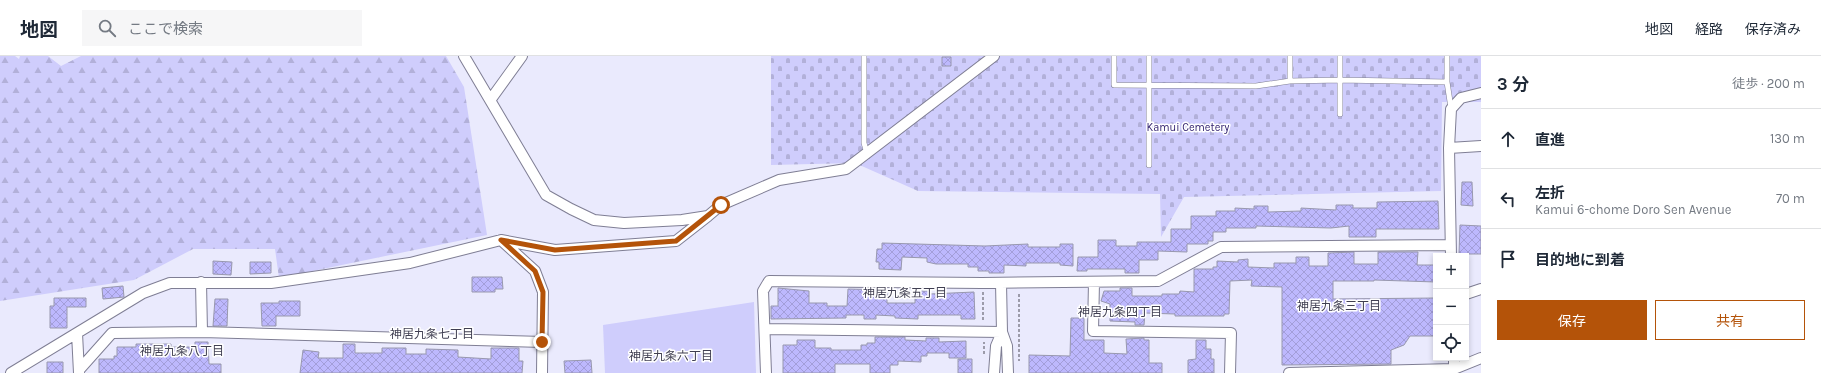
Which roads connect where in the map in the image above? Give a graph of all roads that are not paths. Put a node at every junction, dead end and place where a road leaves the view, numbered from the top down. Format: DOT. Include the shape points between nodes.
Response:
graph roads {
  1 [pos="464,56"];
  2 [pos="522,56"];
  3 [pos="864,56"];
  4 [pos="994,56"];
  5 [pos="1114,56"];
  6 [pos="1149,56"];
  7 [pos="1290,56"];
  8 [pos="1340,56"];
  9 [pos="1447,56"];
  10 [pos="1340,80"];
  11 [pos="1290,81"];
  12 [pos="1447,82"];
  13 [pos="1149,85"];
  14 [pos="1481,93"];
  15 [pos="490,99"];
  16 [pos="1451,109"];
  17 [pos="1340,114"];
  18 [pos="1481,146"];
  19 [pos="1449,148"];
  20 [pos="867,153"];
  21 [pos="1149,165"];
  22 [pos="708,216"];
  23 [pos="501,240"];
  24 [pos="1450,245"];
  25 [pos="1451,253"];
  26 [pos="201,282"];
  27 [pos="1094,282"];
  28 [pos="1001,283"];
  29 [pos="1481,289"];
  30 [pos="1469,293"];
  31 [pos="765,329"];
  32 [pos="202,332"];
  33 [pos="1002,332"];
  34 [pos="77,333"];
  35 [pos="542,342"];
  36 [pos="1481,358"];
  37 [pos="79,371"];
  38 [pos="1454,371"];
  39 [pos="11,373"];
  40 [pos="542,373"];
  41 [pos="766,373"];
  42 [pos="994,373"];
  43 [pos="1008,373"];
  44 [pos="1230,373"];
  45 [pos="1289,373"];
  1 -- 15 [label="street"];
  2 -- 15 [label="street"];
  3 -- 20 [label="lane" via="864,142"];
  4 -- 20 [label="street"];
  5 -- 13 [label="lane" via="1114,85"];
  6 -- 13 [label="lane"];
  7 -- 11 [label="lane"];
  8 -- 10 [label="lane"];
  9 -- 12 [label="lane"];
  10 -- 11 [label="lane"];
  10 -- 12 [label="lane"];
  10 -- 17 [label="lane"];
  11 -- 13 [label="lane" via="1256,86"];
  12 -- 16 [label="lane"];
  13 -- 21 [label="lane"];
  14 -- 16 [label="street" via="1461,98"];
  15 -- 22 [label="street" via="546,194 571,209 594,220 624,223"];
  16 -- 19 [label="street"];
  18 -- 19 [label="street"];
  19 -- 24 [label="street"];
  20 -- 22 [label="street" via="846,169 779,180 721,205"];
  22 -- 23 [label="street" via="676,241 555,250"];
  23 -- 26 [label="street" via="410,263 271,283"];
  23 -- 35 [label="street" via="535,271 543,292"];
  24 -- 25 [label="street"];
  24 -- 27 [label="street" via="1221,247 1158,281"];
  26 -- 32 [label="street"];
  26 -- 34 [label="street" via="170,283 144,293"];
  27 -- 28 [label="street"];
  27 -- 44 [label="street" via="1093,331 1230,333"];
  28 -- 31 [label="street" via="769,281 763,291"];
  28 -- 33 [label="street"];
  29 -- 30 [label="street"];
  31 -- 33 [label="street"];
  31 -- 41 [label="street"];
  32 -- 35 [label="street"];
  32 -- 37 [label="street" via="112,333"];
  33 -- 42 [label="street" via="996,346"];
  33 -- 43 [label="street" via="1007,346"];
  34 -- 37 [label="street"];
  34 -- 39 [label="street"];
  35 -- 40 [label="street"];
  36 -- 38 [label="street"];
  38 -- 45 [label="street"];
}
